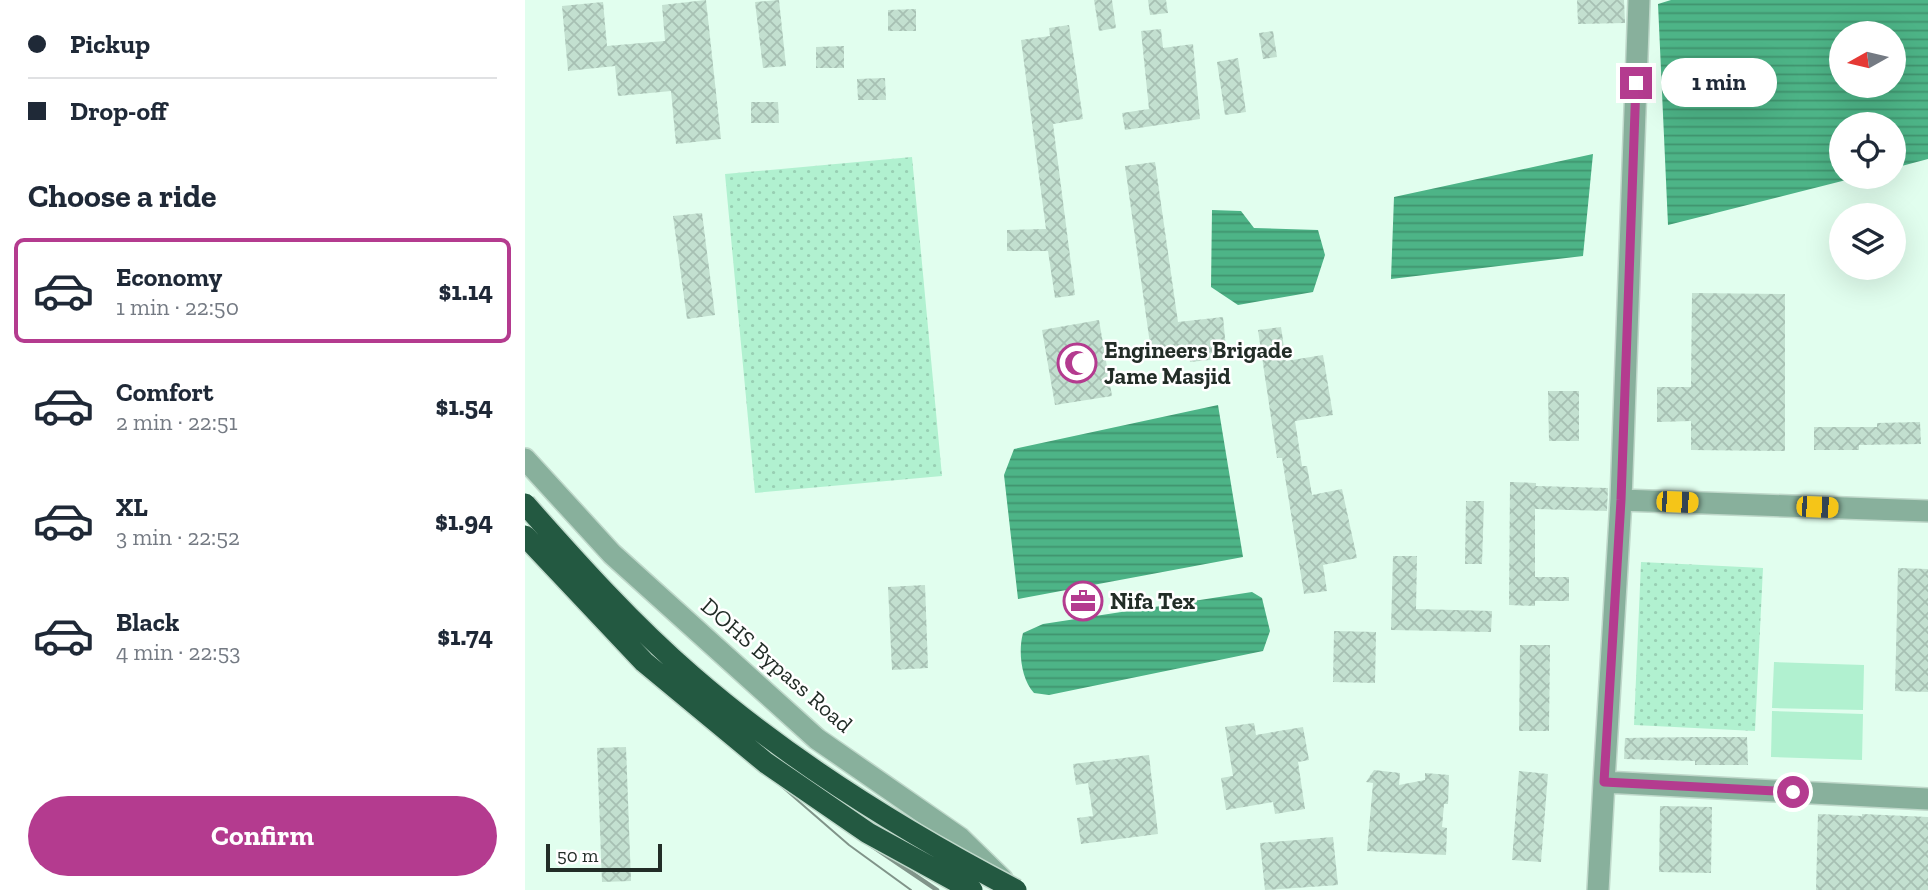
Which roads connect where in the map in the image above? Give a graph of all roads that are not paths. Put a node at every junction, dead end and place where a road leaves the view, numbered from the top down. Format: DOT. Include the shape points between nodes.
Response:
graph roads {
  1 [pos="1639,0"];
  2 [pos="525,459"];
  3 [pos="1621,500"];
  4 [pos="525,504"];
  5 [pos="1928,510"];
  6 [pos="525,536"];
  7 [pos="1604,782"];
  8 [pos="1928,799"];
  9 [pos="972,890"];
  10 [pos="1015,890"];
  11 [pos="1598,890"];
  1 -- 3 [label="street"];
  2 -- 10 [label="street, DOHS Bypass Road" via="612,554 817,739 960,838"];
  3 -- 5 [label="street"];
  3 -- 7 [label="street"];
  4 -- 10 [label="highway, bridge" via="625,613 744,718 841,790"];
  6 -- 9 [label="highway, bridge" via="644,662 766,763 868,833"];
  7 -- 8 [label="street"];
  7 -- 11 [label="street"];
}
